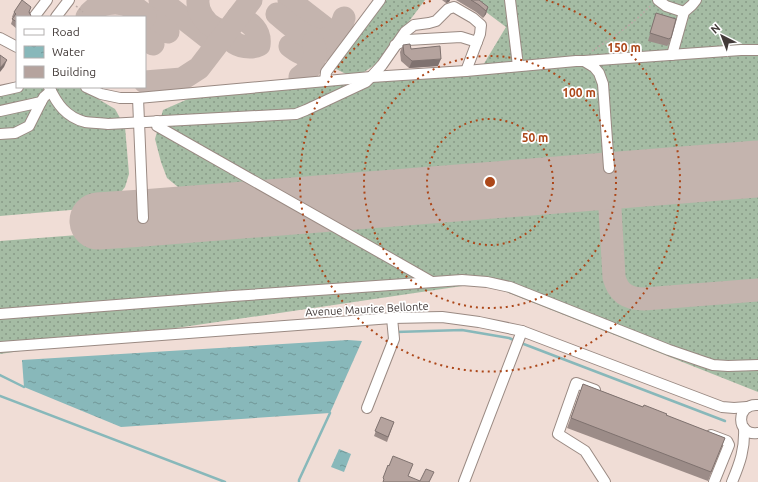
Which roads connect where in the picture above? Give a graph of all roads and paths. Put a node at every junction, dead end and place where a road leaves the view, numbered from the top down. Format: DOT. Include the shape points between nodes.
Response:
graph roads {
  1 [pos="47,0"];
  2 [pos="380,0"];
  3 [pos="510,0"];
  4 [pos="696,0"];
  5 [pos="70,2"];
  6 [pos="662,3"];
  7 [pos="83,12"];
  8 [pos="684,12"];
  9 [pos="35,16"];
  10 [pos="57,16"];
  11 [pos="0,38"];
  12 [pos="477,42"];
  13 [pos="16,44"];
  14 [pos="396,45"];
  15 [pos="758,50"];
  16 [pos="592,51"];
  17 [pos="672,55"];
  18 [pos="584,61"];
  19 [pos="518,66"];
  20 [pos="466,71"];
  21 [pos="371,77"];
  22 [pos="325,81"];
  23 [pos="16,87"];
  24 [pos="88,88"];
  25 [pos="50,89"];
  26 [pos="0,91"];
  27 [pos="138,98"];
  28 [pos="41,102"];
  29 [pos="0,111"];
  30 [pos="157,121"];
  31 [pos="140,122"];
  32 [pos="0,134"];
  33 [pos="609,168"];
  34 [pos="143,218"];
  35 [pos="432,282"];
  36 [pos="0,314"];
  37 [pos="392,322"];
  38 [pos="521,333"];
  39 [pos="0,347"];
  40 [pos="758,364"];
  41 [pos="605,394"];
  42 [pos="758,405"];
  43 [pos="722,407"];
  44 [pos="747,407"];
  45 [pos="367,408"];
  46 [pos="742,425"];
  47 [pos="698,430"];
  48 [pos="758,434"];
  49 [pos="742,456"];
  50 [pos="464,482"];
  51 [pos="605,482"];
  52 [pos="714,482"];
  53 [pos="732,482"];
  1 -- 9 [label="street"];
  2 -- 22 [label="street" via="326,72"];
  3 -- 19 [label="street"];
  4 -- 8 [label="street"];
  5 -- 7 [label="path"];
  5 -- 10 [label="street"];
  6 -- 8 [label="street"];
  6 -- 16 [label="path" via="649,7 640,17"];
  8 -- 17 [label="street"];
  11 -- 13 [label="street"];
  12 -- 14 [label="street" via="461,37 408,40"];
  12 -- 14 [label="street" via="481,25 454,7 448,9 436,21 414,25 405,32"];
  12 -- 20 [label="street"];
  14 -- 21 [label="street"];
  15 -- 17 [label="street"];
  17 -- 18 [label="street"];
  18 -- 19 [label="street"];
  18 -- 33 [label="street" via="594,67 603,84"];
  19 -- 20 [label="street"];
  20 -- 21 [label="street"];
  21 -- 22 [label="street"];
  21 -- 30 [label="street" via="366,82 296,114"];
  22 -- 27 [label="street"];
  23 -- 26 [label="street"];
  24 -- 27 [label="street" via="120,98"];
  25 -- 28 [label="street"];
  25 -- 31 [label="street" via="61,107 79,120 108,124"];
  27 -- 31 [label="street"];
  28 -- 29 [label="street"];
  28 -- 32 [label="street" via="29,126 15,133"];
  30 -- 31 [label="street"];
  30 -- 35 [label="street" via="157,126"];
  31 -- 34 [label="street"];
  35 -- 36 [label="street"];
  35 -- 40 [label="street" via="462,280 510,287 704,362 728,366"];
  37 -- 38 [label="street, Avenue Maurice Bellonte" via="442,317 479,322"];
  37 -- 39 [label="street, Avenue Maurice Bellonte"];
  37 -- 45 [label="street" via="394,338"];
  38 -- 43 [label="street, Avenue Maurice Bellonte"];
  38 -- 50 [label="street"];
  41 -- 51 [label="street" via="576,383 558,434 585,451"];
  42 -- 44 [label="street, Avenue Maurice Bellonte"];
  43 -- 44 [label="street, Avenue Maurice Bellonte"];
  43 -- 46 [label="street, Avenue Maurice Bellonte"];
  44 -- 46 [label="street" via="742,414"];
  46 -- 48 [label="street, Avenue Maurice Bellonte" via="750,433"];
  46 -- 49 [label="street"];
  47 -- 52 [label="street" via="727,441 729,445"];
  48 -- 49 [label="street"];
  49 -- 53 [label="street"];
}
